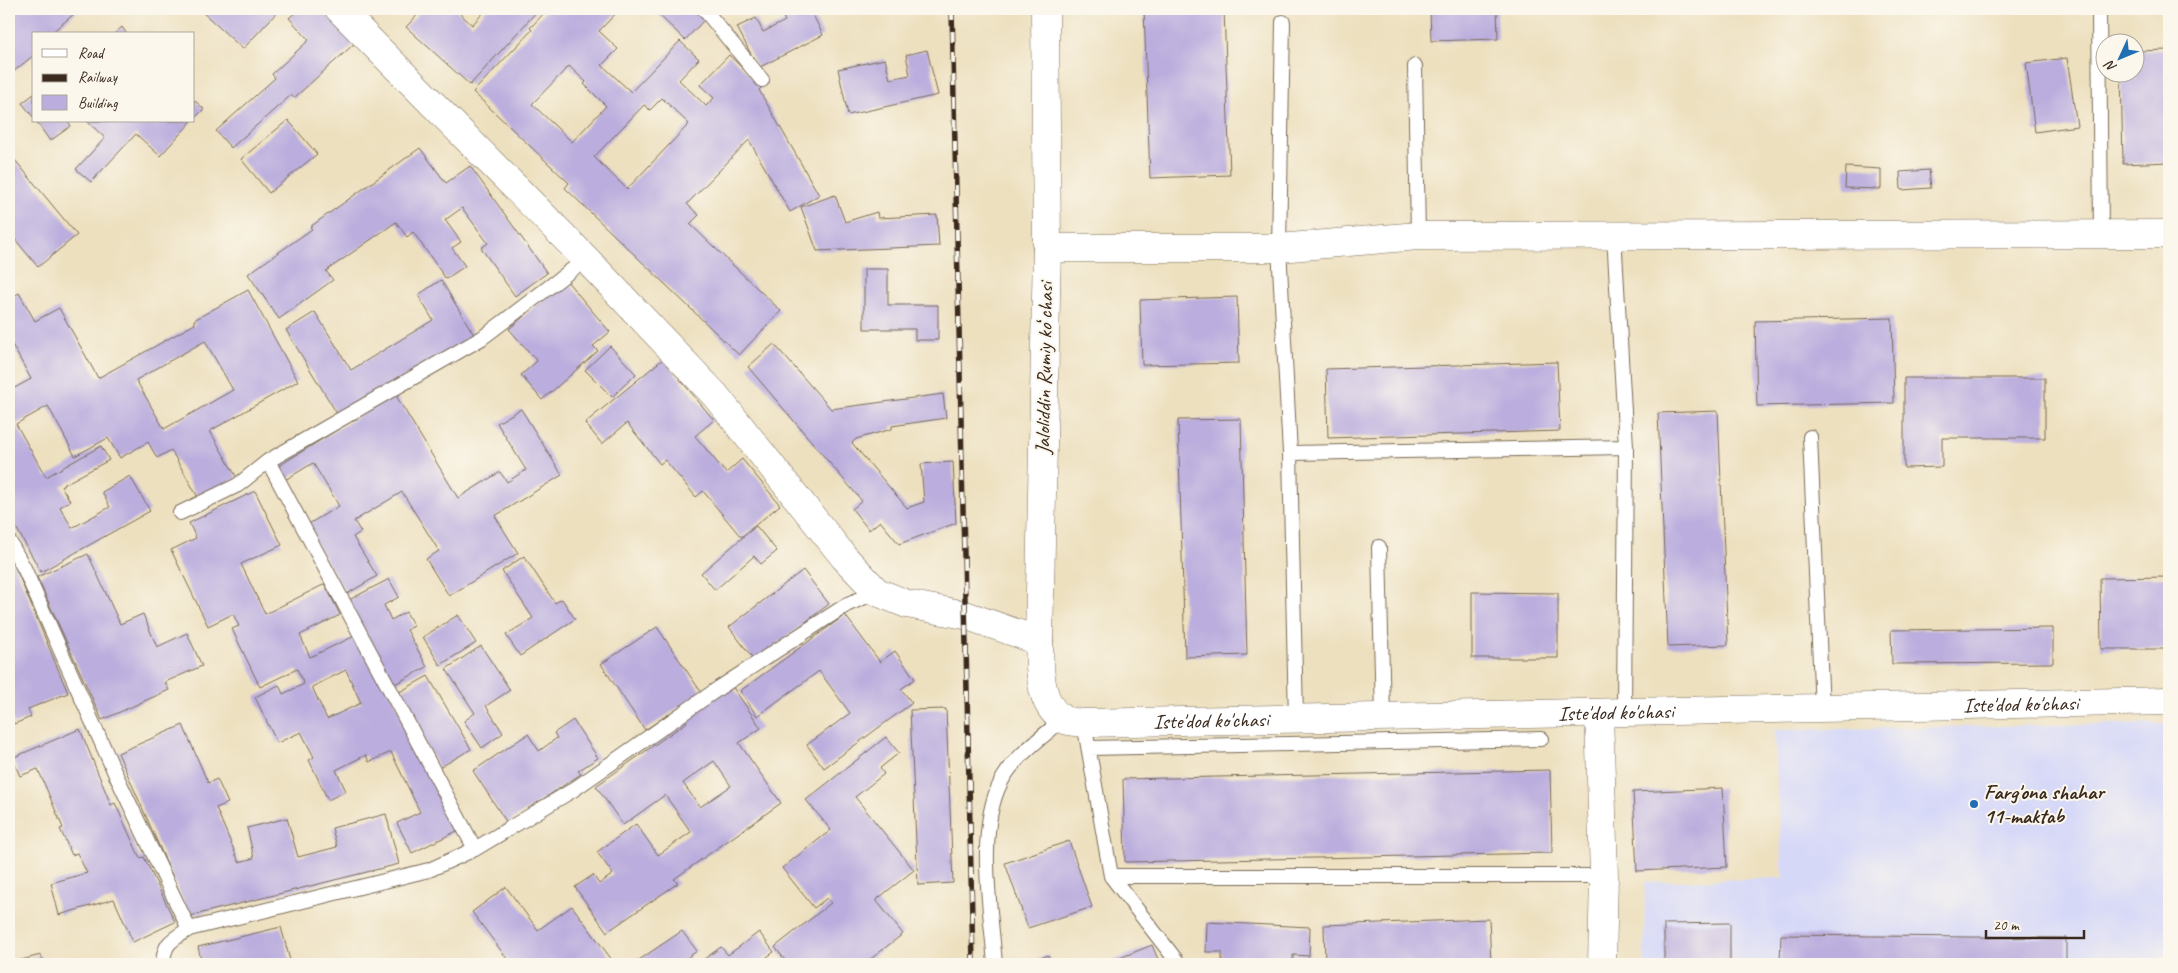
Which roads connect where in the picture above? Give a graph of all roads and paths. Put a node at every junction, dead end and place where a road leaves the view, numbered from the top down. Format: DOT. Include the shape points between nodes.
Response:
graph roads {
  1 [pos="339,9"];
  2 [pos="704,9"];
  3 [pos="1045,9"];
  4 [pos="2099,9"];
  5 [pos="1283,22"];
  6 [pos="1415,66"];
  7 [pos="762,80"];
  8 [pos="1614,234"];
  9 [pos="2101,234"];
  10 [pos="2169,234"];
  11 [pos="1418,236"];
  12 [pos="1047,248"];
  13 [pos="1280,248"];
  14 [pos="586,259"];
  15 [pos="1810,437"];
  16 [pos="1626,447"];
  17 [pos="1290,454"];
  18 [pos="268,461"];
  19 [pos="180,513"];
  20 [pos="9,541"];
  21 [pos="1379,547"];
  22 [pos="877,592"];
  23 [pos="1039,641"];
  24 [pos="2169,701"];
  25 [pos="1822,709"];
  26 [pos="1612,713"];
  27 [pos="1383,718"];
  28 [pos="1296,720"];
  29 [pos="1078,730"];
  30 [pos="1541,739"];
  31 [pos="475,849"];
  32 [pos="1111,876"];
  33 [pos="1604,876"];
  34 [pos="189,929"];
  35 [pos="163,964"];
  36 [pos="995,964"];
  37 [pos="1179,964"];
  38 [pos="1602,964"];
  1 -- 14 [label="street"];
  2 -- 7 [label="lane"];
  3 -- 12 [label="street, Jaloliddin Rumiy koʻchasi"];
  4 -- 9 [label="lane"];
  5 -- 13 [label="lane"];
  6 -- 11 [label="lane"];
  8 -- 9 [label="street"];
  8 -- 11 [label="street"];
  8 -- 16 [label="lane"];
  9 -- 10 [label="street"];
  11 -- 13 [label="street"];
  12 -- 13 [label="street"];
  12 -- 23 [label="street, Jaloliddin Rumiy koʻchasi"];
  13 -- 17 [label="lane"];
  14 -- 18 [label="lane" via="482,338"];
  14 -- 22 [label="street" via="715,394 844,557"];
  15 -- 25 [label="lane"];
  16 -- 17 [label="lane"];
  16 -- 26 [label="lane"];
  17 -- 28 [label="lane"];
  18 -- 19 [label="lane" via="238,485"];
  18 -- 31 [label="lane"];
  20 -- 34 [label="lane"];
  21 -- 27 [label="lane"];
  22 -- 23 [label="street" via="907,604 965,615"];
  22 -- 31 [label="lane" via="848,604 695,704 573,790"];
  23 -- 29 [label="street, Jaloliddin Rumiy koʻchasi" via="1041,681 1050,707"];
  24 -- 25 [label="street, Iste'dod ko'chasi"];
  25 -- 26 [label="street, Iste'dod ko'chasi"];
  26 -- 27 [label="street, Iste'dod ko'chasi"];
  26 -- 33 [label="street"];
  27 -- 28 [label="street, Iste'dod ko'chasi"];
  28 -- 29 [label="street, Iste'dod ko'chasi"];
  29 -- 30 [label="lane"];
  29 -- 32 [label="lane"];
  29 -- 36 [label="lane" via="1020,756 1001,781 992,803 986,848"];
  31 -- 34 [label="lane" via="429,870"];
  32 -- 33 [label="lane"];
  32 -- 37 [label="lane"];
  33 -- 38 [label="street"];
  34 -- 35 [label="lane" via="168,943"];
}
